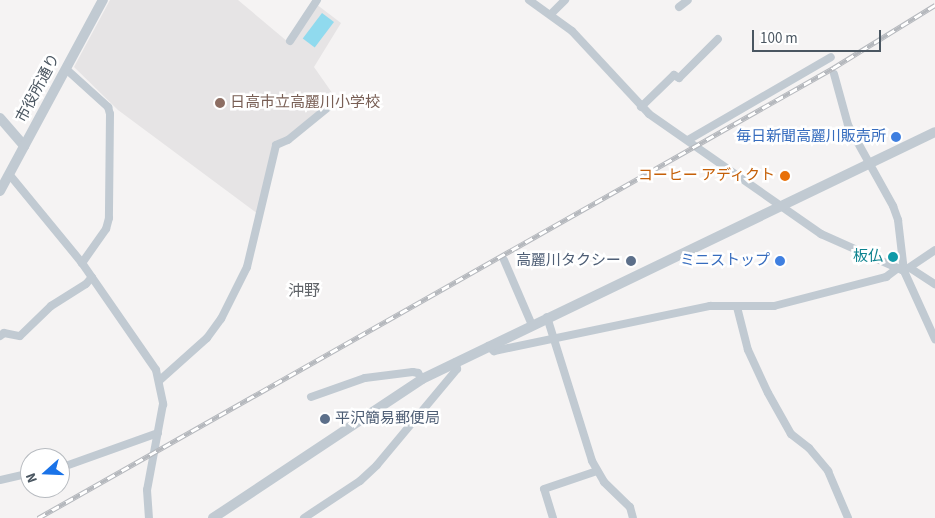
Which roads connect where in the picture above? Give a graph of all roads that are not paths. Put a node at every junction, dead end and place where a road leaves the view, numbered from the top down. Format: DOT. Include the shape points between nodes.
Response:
graph roads {
  1 [pos="103,0"];
  2 [pos="317,0"];
  3 [pos="529,0"];
  4 [pos="565,0"];
  5 [pos="688,0"];
  6 [pos="679,7"];
  7 [pos="551,14"];
  8 [pos="718,39"];
  9 [pos="290,41"];
  10 [pos="831,57"];
  11 [pos="66,69"];
  12 [pos="834,74"];
  13 [pos="337,100"];
  14 [pos="641,107"];
  15 [pos="0,118"];
  16 [pos="935,132"];
  17 [pos="688,140"];
  18 [pos="24,146"];
  19 [pos="867,164"];
  20 [pos="9,174"];
  21 [pos="0,191"];
  22 [pos="780,206"];
  23 [pos="935,250"];
  24 [pos="504,260"];
  25 [pos="82,262"];
  26 [pos="904,269"];
  27 [pos="92,277"];
  28 [pos="935,284"];
  29 [pos="737,307"];
  30 [pos="546,317"];
  31 [pos="532,325"];
  32 [pos="0,336"];
  33 [pos="552,338"];
  34 [pos="935,339"];
  35 [pos="488,346"];
  36 [pos="456,362"];
  37 [pos="422,379"];
  38 [pos="160,380"];
  39 [pos="311,397"];
  40 [pos="158,433"];
  41 [pos="70,464"];
  42 [pos="597,471"];
  43 [pos="20,475"];
  44 [pos="0,480"];
  45 [pos="149,518"];
  46 [pos="212,518"];
  47 [pos="304,518"];
  48 [pos="553,518"];
  49 [pos="633,518"];
  50 [pos="848,518"];
  1 -- 11 [label="street, 市役所通り"];
  2 -- 9 [label="street"];
  3 -- 7 [label="street"];
  4 -- 7 [label="street"];
  5 -- 6 [label="street"];
  7 -- 14 [label="street" via="602,61"];
  8 -- 14 [label="street" via="679,78 674,75"];
  10 -- 17 [label="street"];
  11 -- 18 [label="street, 市役所通り"];
  11 -- 25 [label="street" via="108,107 110,114 109,218"];
  12 -- 19 [label="street" via="848,125"];
  13 -- 38 [label="street" via="276,145 246,267 221,319 207,338"];
  14 -- 17 [label="street"];
  15 -- 18 [label="street"];
  16 -- 19 [label="street"];
  17 -- 22 [label="street"];
  18 -- 20 [label="street, 市役所通り"];
  19 -- 22 [label="street"];
  19 -- 26 [label="street" via="898,220"];
  20 -- 21 [label="street, 市役所通り"];
  20 -- 25 [label="street"];
  22 -- 26 [label="street" via="821,234"];
  22 -- 30 [label="street"];
  23 -- 26 [label="street"];
  24 -- 31 [label="street"];
  25 -- 27 [label="street"];
  26 -- 28 [label="street"];
  26 -- 29 [label="street" via="837,291 774,306"];
  26 -- 34 [label="street"];
  27 -- 32 [label="street" via="56,302 20,336 4,333"];
  27 -- 38 [label="street" via="148,356"];
  29 -- 33 [label="street" via="710,306"];
  29 -- 50 [label="street" via="748,350 768,393 791,434 809,448 828,472"];
  30 -- 31 [label="street"];
  30 -- 33 [label="street"];
  31 -- 35 [label="street"];
  33 -- 35 [label="street" via="494,351"];
  33 -- 42 [label="street"];
  35 -- 36 [label="street"];
  36 -- 37 [label="street"];
  36 -- 47 [label="street" via="457,369 377,465"];
  37 -- 39 [label="street" via="418,372 365,378"];
  37 -- 46 [label="street"];
  38 -- 40 [label="street" via="163,404"];
  40 -- 41 [label="street"];
  40 -- 45 [label="street" via="148,490"];
  42 -- 48 [label="street" via="544,489"];
  42 -- 49 [label="street" via="630,507"];
  43 -- 44 [label="street"];
}
